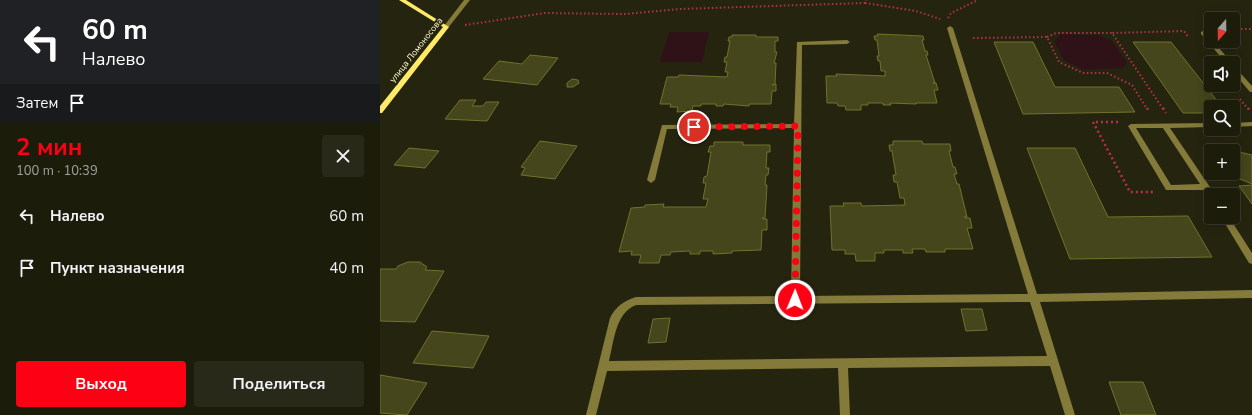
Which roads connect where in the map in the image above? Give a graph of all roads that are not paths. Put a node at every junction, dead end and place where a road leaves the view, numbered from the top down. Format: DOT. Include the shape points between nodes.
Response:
graph roads {
  1 [pos="402,0"];
  2 [pos="466,0"];
  3 [pos="446,27"];
  4 [pos="950,28"];
  5 [pos="1203,33"];
  6 [pos="847,42"];
  7 [pos="1223,56"];
  8 [pos="1240,76"];
  9 [pos="1252,90"];
  10 [pos="380,111"];
  11 [pos="1252,124"];
  12 [pos="1204,125"];
  13 [pos="1240,125"];
  14 [pos="798,126"];
  15 [pos="1162,126"];
  16 [pos="651,180"];
  17 [pos="1206,187"];
  18 [pos="1229,224"];
  19 [pos="1252,260"];
  20 [pos="1252,294"];
  21 [pos="1033,298"];
  22 [pos="795,300"];
  23 [pos="1053,361"];
  24 [pos="843,364"];
  25 [pos="603,366"];
  26 [pos="591,415"];
  27 [pos="845,415"];
  28 [pos="1070,415"];
  1 -- 3 [label="street"];
  2 -- 3 [label="street, улица Ломоносова"];
  3 -- 10 [label="street, улица Ломоносова"];
  4 -- 21 [label="street"];
  5 -- 7 [label="street"];
  6 -- 14 [label="street" via="799,43"];
  8 -- 9 [label="street"];
  11 -- 13 [label="street"];
  12 -- 15 [label="street"];
  14 -- 16 [label="street" via="664,127"];
  14 -- 22 [label="street"];
  15 -- 17 [label="street"];
  15 -- 17 [label="street" via="1131,126 1169,188"];
  18 -- 19 [label="street"];
  20 -- 21 [label="street"];
  21 -- 22 [label="street"];
  21 -- 23 [label="street"];
  22 -- 25 [label="street" via="636,301 626,304 615,318"];
  23 -- 24 [label="street"];
  23 -- 28 [label="street"];
  24 -- 25 [label="street"];
  24 -- 27 [label="street"];
  25 -- 26 [label="street"];
}
